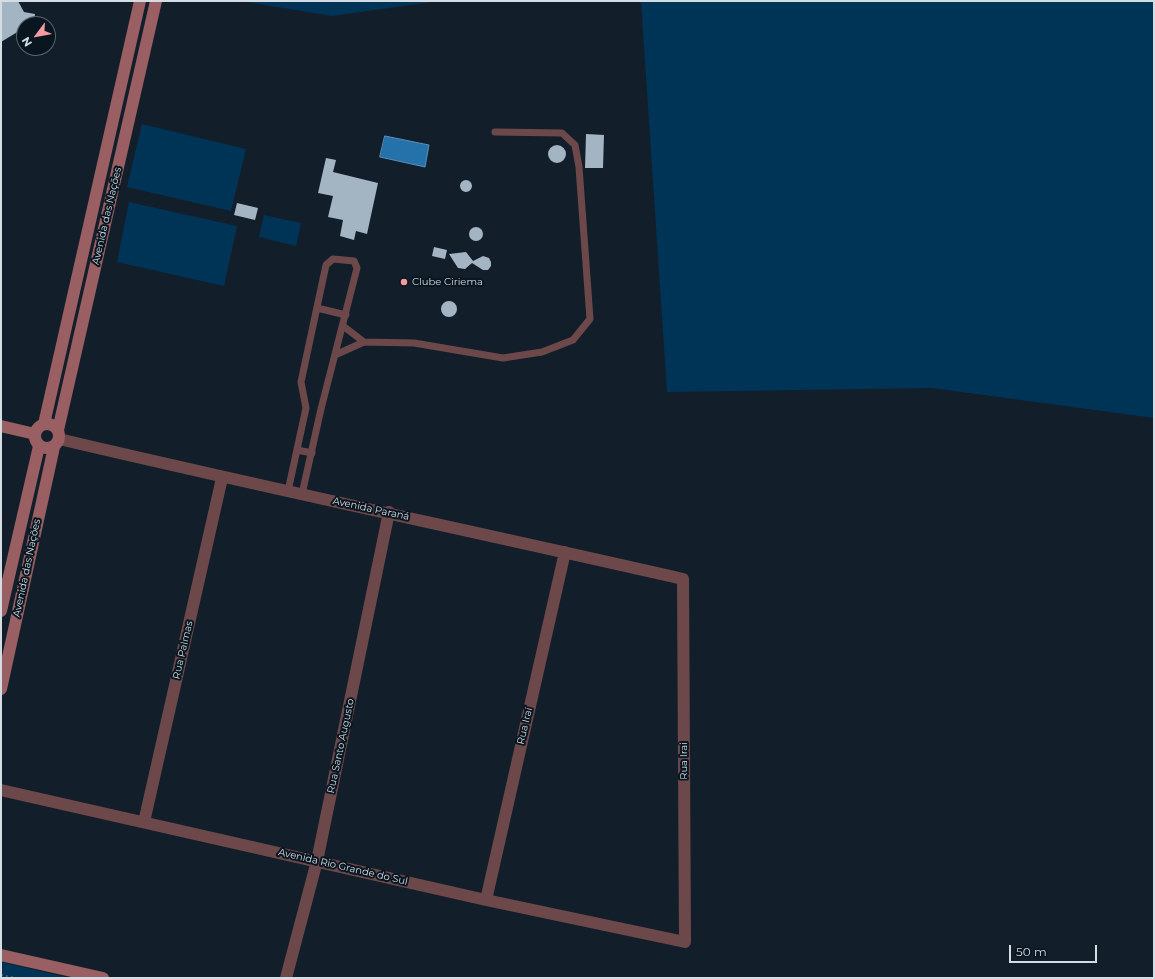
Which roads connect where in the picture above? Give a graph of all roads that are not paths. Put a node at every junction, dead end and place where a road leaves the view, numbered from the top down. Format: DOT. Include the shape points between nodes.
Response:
graph roads {
  1 [pos="140,1"];
  2 [pos="156,1"];
  3 [pos="495,132"];
  4 [pos="317,308"];
  5 [pos="346,315"];
  6 [pos="343,326"];
  7 [pos="364,342"];
  8 [pos="335,355"];
  9 [pos="44,424"];
  10 [pos="1,426"];
  11 [pos="35,434"];
  12 [pos="57,439"];
  13 [pos="39,446"];
  14 [pos="297,450"];
  15 [pos="312,453"];
  16 [pos="222,478"];
  17 [pos="288,491"];
  18 [pos="302,494"];
  19 [pos="389,512"];
  20 [pos="564,552"];
  21 [pos="684,579"];
  22 [pos="1,611"];
  23 [pos="1,689"];
  24 [pos="1,790"];
  25 [pos="144,822"];
  26 [pos="317,861"];
  27 [pos="486,900"];
  28 [pos="685,942"];
  29 [pos="1,955"];
  30 [pos="103,978"];
  31 [pos="286,978"];
  1 -- 9 [label="main road, Avenida das Nações"];
  2 -- 12 [label="main road, Avenida das Nações"];
  3 -- 7 [label="lane" via="562,133 575,145 580,167 590,319 572,340 542,352 503,358 414,343"];
  4 -- 5 [label="lane"];
  4 -- 5 [label="lane" via="328,262 333,259 354,261 358,268"];
  4 -- 14 [label="lane" via="302,382 306,408"];
  5 -- 6 [label="lane"];
  6 -- 7 [label="lane"];
  6 -- 8 [label="lane"];
  7 -- 8 [label="lane"];
  8 -- 15 [label="lane"];
  9 -- 11 [label="main road"];
  9 -- 12 [label="main road" via="53,425"];
  10 -- 11 [label="main road"];
  11 -- 13 [label="main road"];
  12 -- 13 [label="main road" via="48,449"];
  12 -- 16 [label="street, Avenida Paraná"];
  12 -- 23 [label="main road, Avenida das Nações"];
  13 -- 22 [label="main road, Avenida das Nações"];
  14 -- 15 [label="lane"];
  14 -- 17 [label="lane"];
  15 -- 18 [label="lane"];
  16 -- 17 [label="street, Avenida Paraná"];
  16 -- 25 [label="street, Rua Palmas"];
  17 -- 18 [label="street, Avenida Paraná"];
  18 -- 19 [label="street, Avenida Paraná"];
  19 -- 20 [label="street, Avenida Paraná"];
  19 -- 26 [label="street, Rua Santo Augusto"];
  20 -- 21 [label="street, Avenida Paraná"];
  20 -- 27 [label="street, Rua Iraí"];
  21 -- 28 [label="street, Rua Irai"];
  24 -- 25 [label="street, Avenida Rio Grande do Sul"];
  25 -- 26 [label="street, Avenida Rio Grande do Sul"];
  26 -- 27 [label="street, Avenida Rio Grande do Sul"];
  26 -- 31 [label="street, Rua Santo Augusto"];
  27 -- 28 [label="street, Avenida Rio Grande do Sul"];
  29 -- 30 [label="main road"];
}
